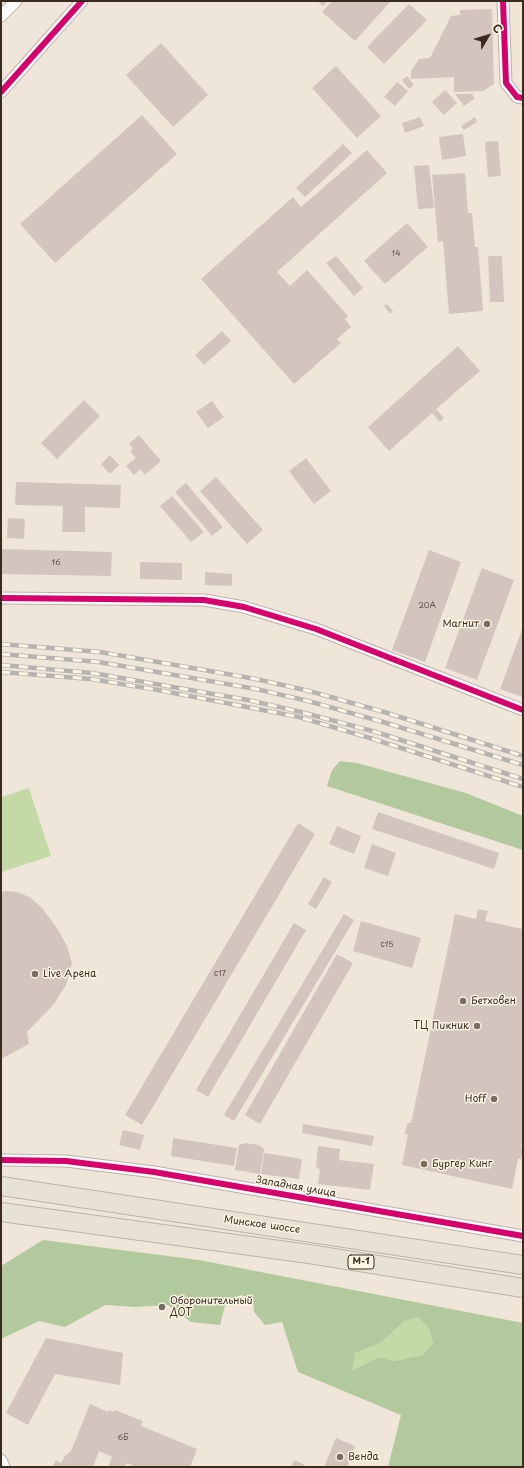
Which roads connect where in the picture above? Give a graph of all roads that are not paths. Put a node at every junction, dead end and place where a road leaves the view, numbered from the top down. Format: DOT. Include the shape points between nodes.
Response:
graph roads {
  1 [pos="16,1"];
  2 [pos="82,1"];
  3 [pos="503,1"];
  4 [pos="1,16"];
  5 [pos="1,92"];
  6 [pos="523,98"];
  7 [pos="1,598"];
  8 [pos="523,710"];
  9 [pos="1,1160"];
  10 [pos="3,1186"];
  11 [pos="1,1212"];
  12 [pos="523,1236"];
  13 [pos="523,1265"];
  14 [pos="523,1288"];
  15 [pos="1,1460"];
  16 [pos="4,1467"];
  1 -- 4 [label="street"];
  2 -- 5 [label="street"];
  3 -- 6 [label="street" via="506,83 517,97"];
  7 -- 8 [label="street" via="204,600 244,607 316,628"];
  9 -- 12 [label="street, Западная улица" via="66,1161 154,1172"];
  10 -- 13 [label="highway, Минское шоссе / М-1"];
  11 -- 14 [label="highway, М-1" via="317,1255"];
  15 -- 16 [label="street"];
}
